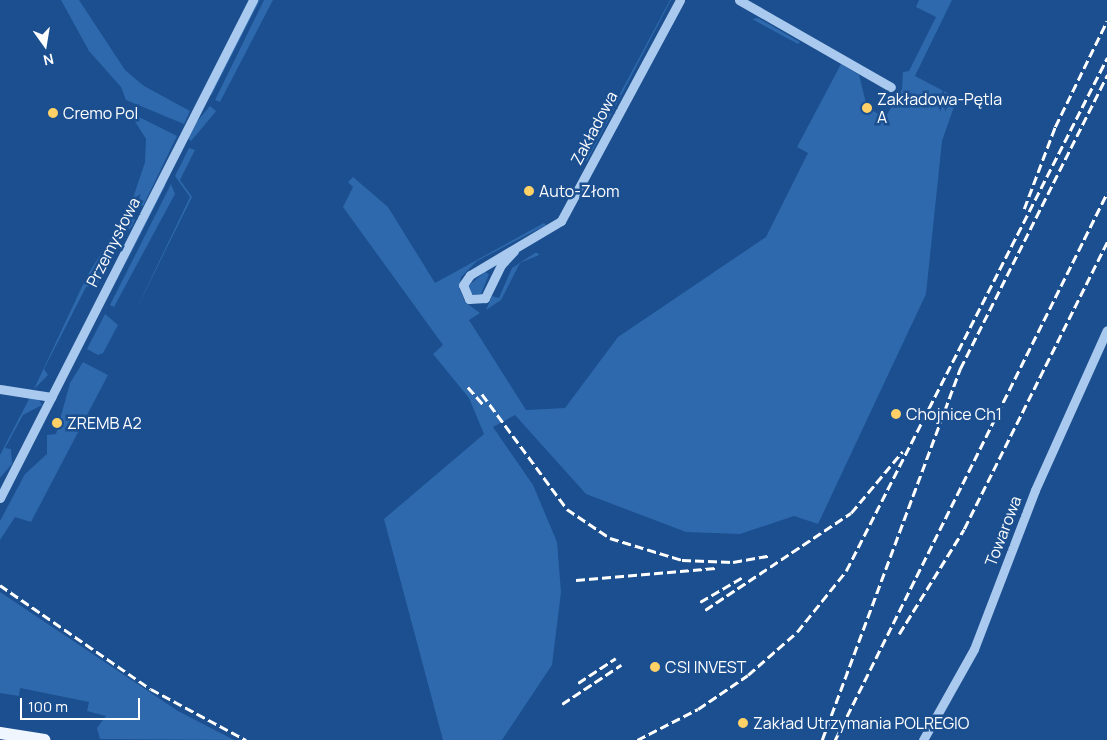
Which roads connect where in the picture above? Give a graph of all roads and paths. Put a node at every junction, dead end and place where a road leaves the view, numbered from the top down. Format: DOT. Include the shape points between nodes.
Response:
graph roads {
  1 [pos="252,0"];
  2 [pos="680,0"];
  3 [pos="739,0"];
  4 [pos="890,87"];
  5 [pos="514,251"];
  6 [pos="1107,330"];
  7 [pos="0,388"];
  8 [pos="51,397"];
  9 [pos="0,498"];
  10 [pos="0,733"];
  11 [pos="44,740"];
  12 [pos="923,740"];
  1 -- 8 [label="street, Przemysłowa"];
  2 -- 5 [label="street, Zakładowa" via="562,219"];
  3 -- 4 [label="street"];
  5 -- 5 [label="street" via="466,278 463,290 469,299 485,298 501,265"];
  6 -- 12 [label="street, Towarowa" via="1035,490 974,649"];
  7 -- 8 [label="street"];
  8 -- 9 [label="street, Przemysłowa"];
  10 -- 11 [label="main road"];
}
